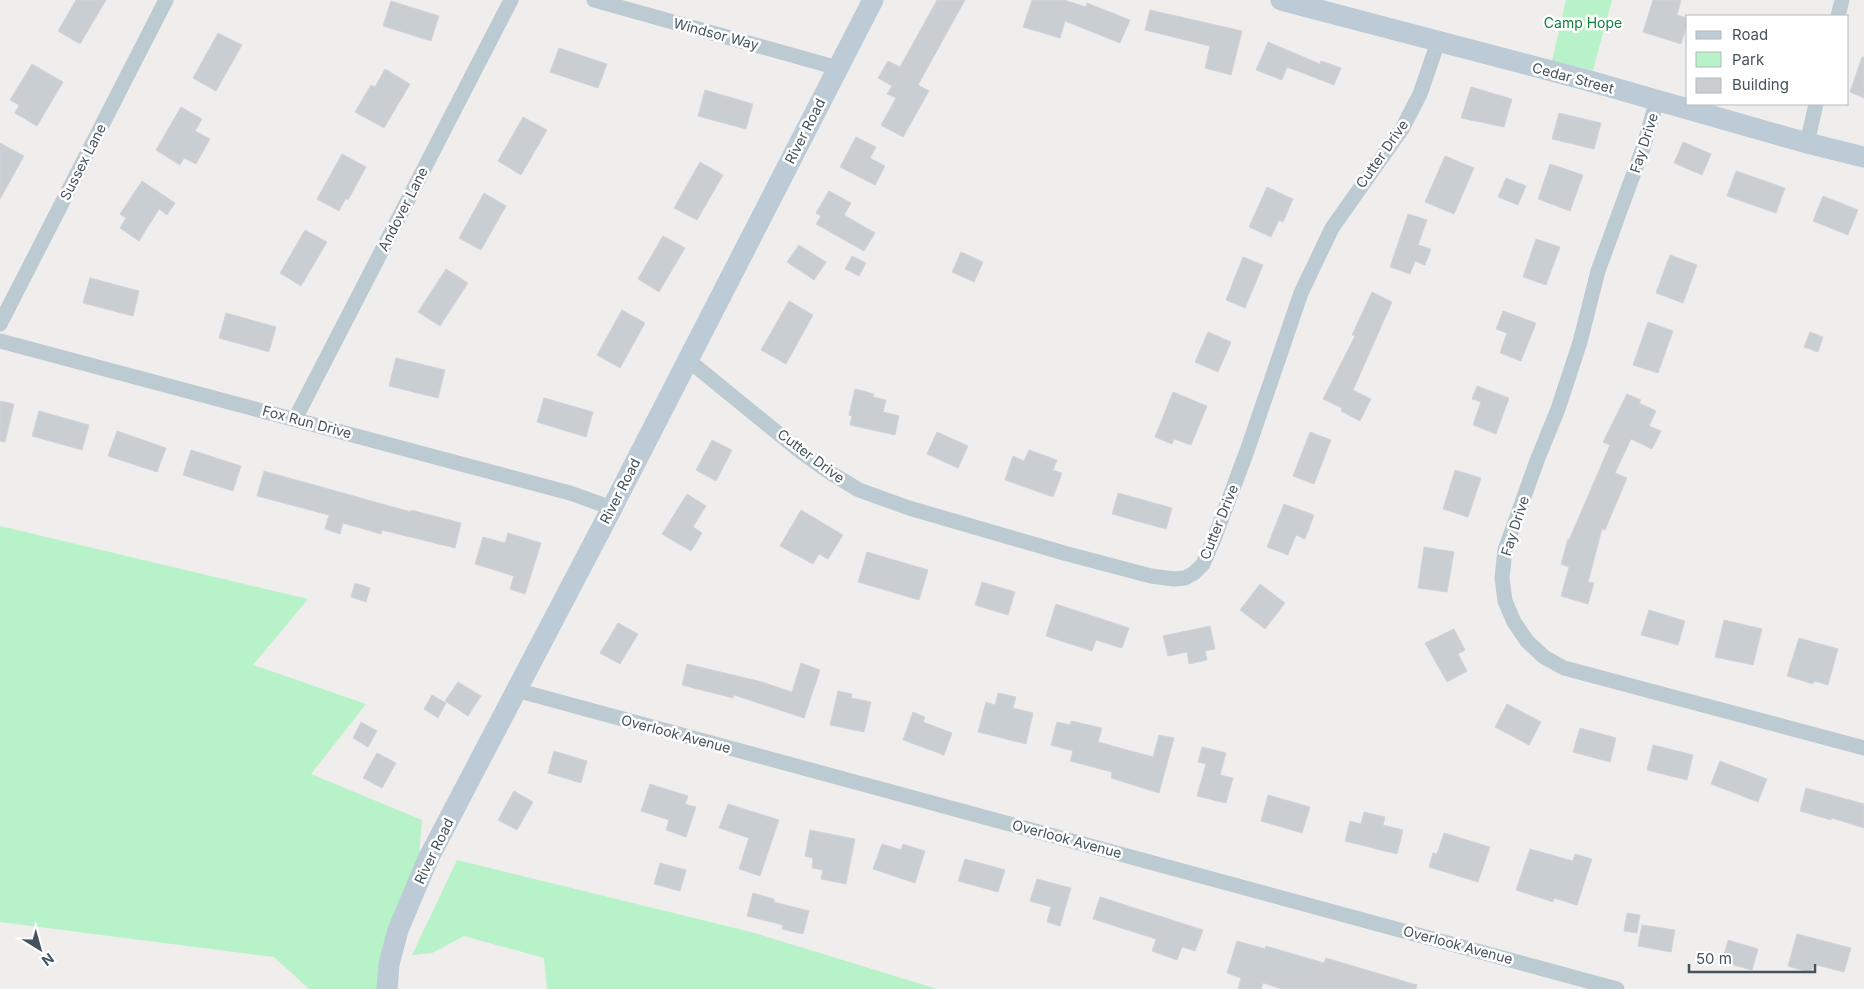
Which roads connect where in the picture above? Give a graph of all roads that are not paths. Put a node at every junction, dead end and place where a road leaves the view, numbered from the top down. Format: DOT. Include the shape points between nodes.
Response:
graph roads {
  1 [pos="166,0"];
  2 [pos="511,0"];
  3 [pos="594,0"];
  4 [pos="873,0"];
  5 [pos="1282,0"];
  6 [pos="1842,0"];
  7 [pos="1838,15"];
  8 [pos="1438,42"];
  9 [pos="838,68"];
  10 [pos="1657,100"];
  11 [pos="1816,105"];
  12 [pos="1807,143"];
  13 [pos="1864,157"];
  14 [pos="0,324"];
  15 [pos="0,341"];
  16 [pos="688,360"];
  17 [pos="295,419"];
  18 [pos="612,508"];
  19 [pos="516,690"];
  20 [pos="1864,748"];
  21 [pos="387,989"];
  22 [pos="1617,989"];
  1 -- 14 [label="street, Sussex Lane"];
  2 -- 17 [label="street, Andover Lane"];
  3 -- 9 [label="street, Windsor Way"];
  4 -- 9 [label="street, River Road"];
  5 -- 8 [label="street, Cedar Street"];
  6 -- 7 [label="street"];
  8 -- 10 [label="street, Cedar Street"];
  8 -- 16 [label="street, Cutter Drive" via="1420,94 1402,129 1344,209 1324,244 1302,293 1214,539 1203,564 1185,578 1151,576 1064,554 859,490 815,462"];
  9 -- 16 [label="street, River Road"];
  10 -- 12 [label="street, Cedar Street"];
  10 -- 20 [label="street, Fay Drive" via="1598,271 1558,409 1505,550 1502,578 1505,601 1527,642 1564,668"];
  11 -- 12 [label="street"];
  12 -- 13 [label="street, Cedar Street"];
  15 -- 17 [label="street, Fox Run Drive"];
  16 -- 18 [label="street, River Road"];
  17 -- 18 [label="street, Fox Run Drive" via="570,493"];
  18 -- 19 [label="street, River Road"];
  19 -- 21 [label="street, River Road" via="420,877 398,930"];
  19 -- 22 [label="street, Overlook Avenue"];
}
